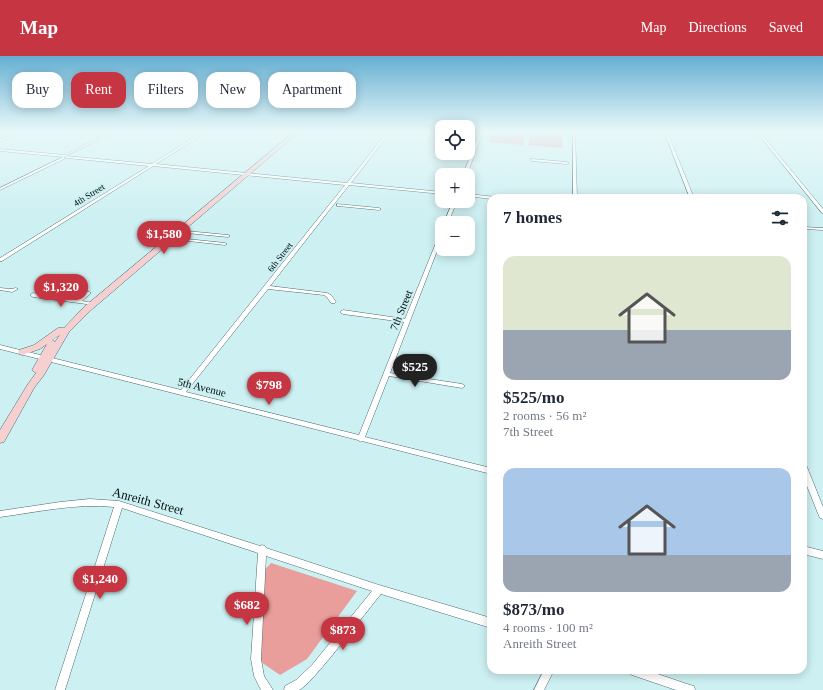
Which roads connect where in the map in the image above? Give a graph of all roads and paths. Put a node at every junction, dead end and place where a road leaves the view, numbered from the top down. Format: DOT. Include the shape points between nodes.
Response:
graph roads {
  1 [pos="57,161"];
  2 [pos="105,161"];
  3 [pos="159,161"];
  4 [pos="263,161"];
  5 [pos="367,161"];
  6 [pos="539,161"];
  7 [pos="574,161"];
  8 [pos="677,161"];
  9 [pos="781,161"];
  10 [pos="567,163"];
  11 [pos="152,165"];
  12 [pos="247,174"];
  13 [pos="348,184"];
  14 [pos="0,189"];
  15 [pos="435,192"];
  16 [pos="575,194"];
  17 [pos="690,194"];
  18 [pos="475,196"];
  19 [pos="487,197"];
  20 [pos="338,205"];
  21 [pos="379,209"];
  22 [pos="823,212"];
  23 [pos="807,228"];
  24 [pos="823,229"];
  25 [pos="187,232"];
  26 [pos="228,236"];
  27 [pos="179,239"];
  28 [pos="225,244"];
  29 [pos="435,251"];
  30 [pos="0,260"];
  31 [pos="266,287"];
  32 [pos="16,289"];
  33 [pos="0,290"];
  34 [pos="89,293"];
  35 [pos="33,295"];
  36 [pos="78,302"];
  37 [pos="333,302"];
  38 [pos="89,306"];
  39 [pos="343,312"];
  40 [pos="408,321"];
  41 [pos="61,330"];
  42 [pos="0,347"];
  43 [pos="22,352"];
  44 [pos="46,358"];
  45 [pos="386,374"];
  46 [pos="462,386"];
  47 [pos="182,393"];
  48 [pos="0,439"];
  49 [pos="361,439"];
  50 [pos="487,470"];
  51 [pos="807,477"];
  52 [pos="120,504"];
  53 [pos="0,514"];
  54 [pos="823,516"];
  55 [pos="262,549"];
  56 [pos="807,551"];
  57 [pos="823,555"];
  58 [pos="380,589"];
  59 [pos="487,623"];
  60 [pos="547,674"];
  61 [pos="644,674"];
  62 [pos="60,690"];
  63 [pos="268,690"];
  64 [pos="289,690"];
  65 [pos="539,690"];
  66 [pos="690,690"];
  1 -- 14 [label="street"];
  2 -- 11 [label="street"];
  3 -- 11 [label="street, 4th Street"];
  4 -- 12 [label="street"];
  5 -- 13 [label="street, 6th Street"];
  6 -- 10 [label="street"];
  7 -- 16 [label="street"];
  8 -- 17 [label="street"];
  9 -- 22 [label="street"];
  11 -- 12 [label="street"];
  11 -- 30 [label="street, 4th Street"];
  12 -- 13 [label="street"];
  12 -- 38 [label="street"];
  13 -- 15 [label="street"];
  13 -- 31 [label="street, 6th Street"];
  18 -- 19 [label="street"];
  20 -- 21 [label="street"];
  23 -- 24 [label="street"];
  25 -- 26 [label="street"];
  27 -- 28 [label="street"];
  29 -- 40 [label="street, 7th Street"];
  31 -- 37 [label="street" via="325,294"];
  31 -- 47 [label="street, 6th Street"];
  32 -- 33 [label="street"];
  34 -- 36 [label="street"];
  35 -- 36 [label="street"];
  36 -- 38 [label="street"];
  38 -- 41 [label="street"];
  38 -- 44 [label="street"];
  39 -- 40 [label="street"];
  40 -- 45 [label="street, 7th Street"];
  41 -- 43 [label="street" via="37,347"];
  41 -- 44 [label="street"];
  42 -- 43 [label="street, 5th Avenue"];
  43 -- 44 [label="street, 5th Avenue"];
  44 -- 47 [label="street, 5th Avenue"];
  44 -- 48 [label="street"];
  45 -- 46 [label="street"];
  45 -- 49 [label="street, 7th Street"];
  47 -- 49 [label="street, 5th Avenue"];
  49 -- 50 [label="street, 5th Avenue"];
  51 -- 54 [label="street"];
  52 -- 53 [label="street, Anreith Street" via="86,503"];
  52 -- 55 [label="street, Anreith Street"];
  52 -- 62 [label="street"];
  55 -- 58 [label="street, Anreith Street"];
  55 -- 63 [label="street" via="256,659 260,678"];
  56 -- 57 [label="street"];
  58 -- 59 [label="street, Anreith Street"];
  58 -- 64 [label="street" via="315,668 300,684"];
  60 -- 65 [label="street"];
  61 -- 66 [label="street"];
}
